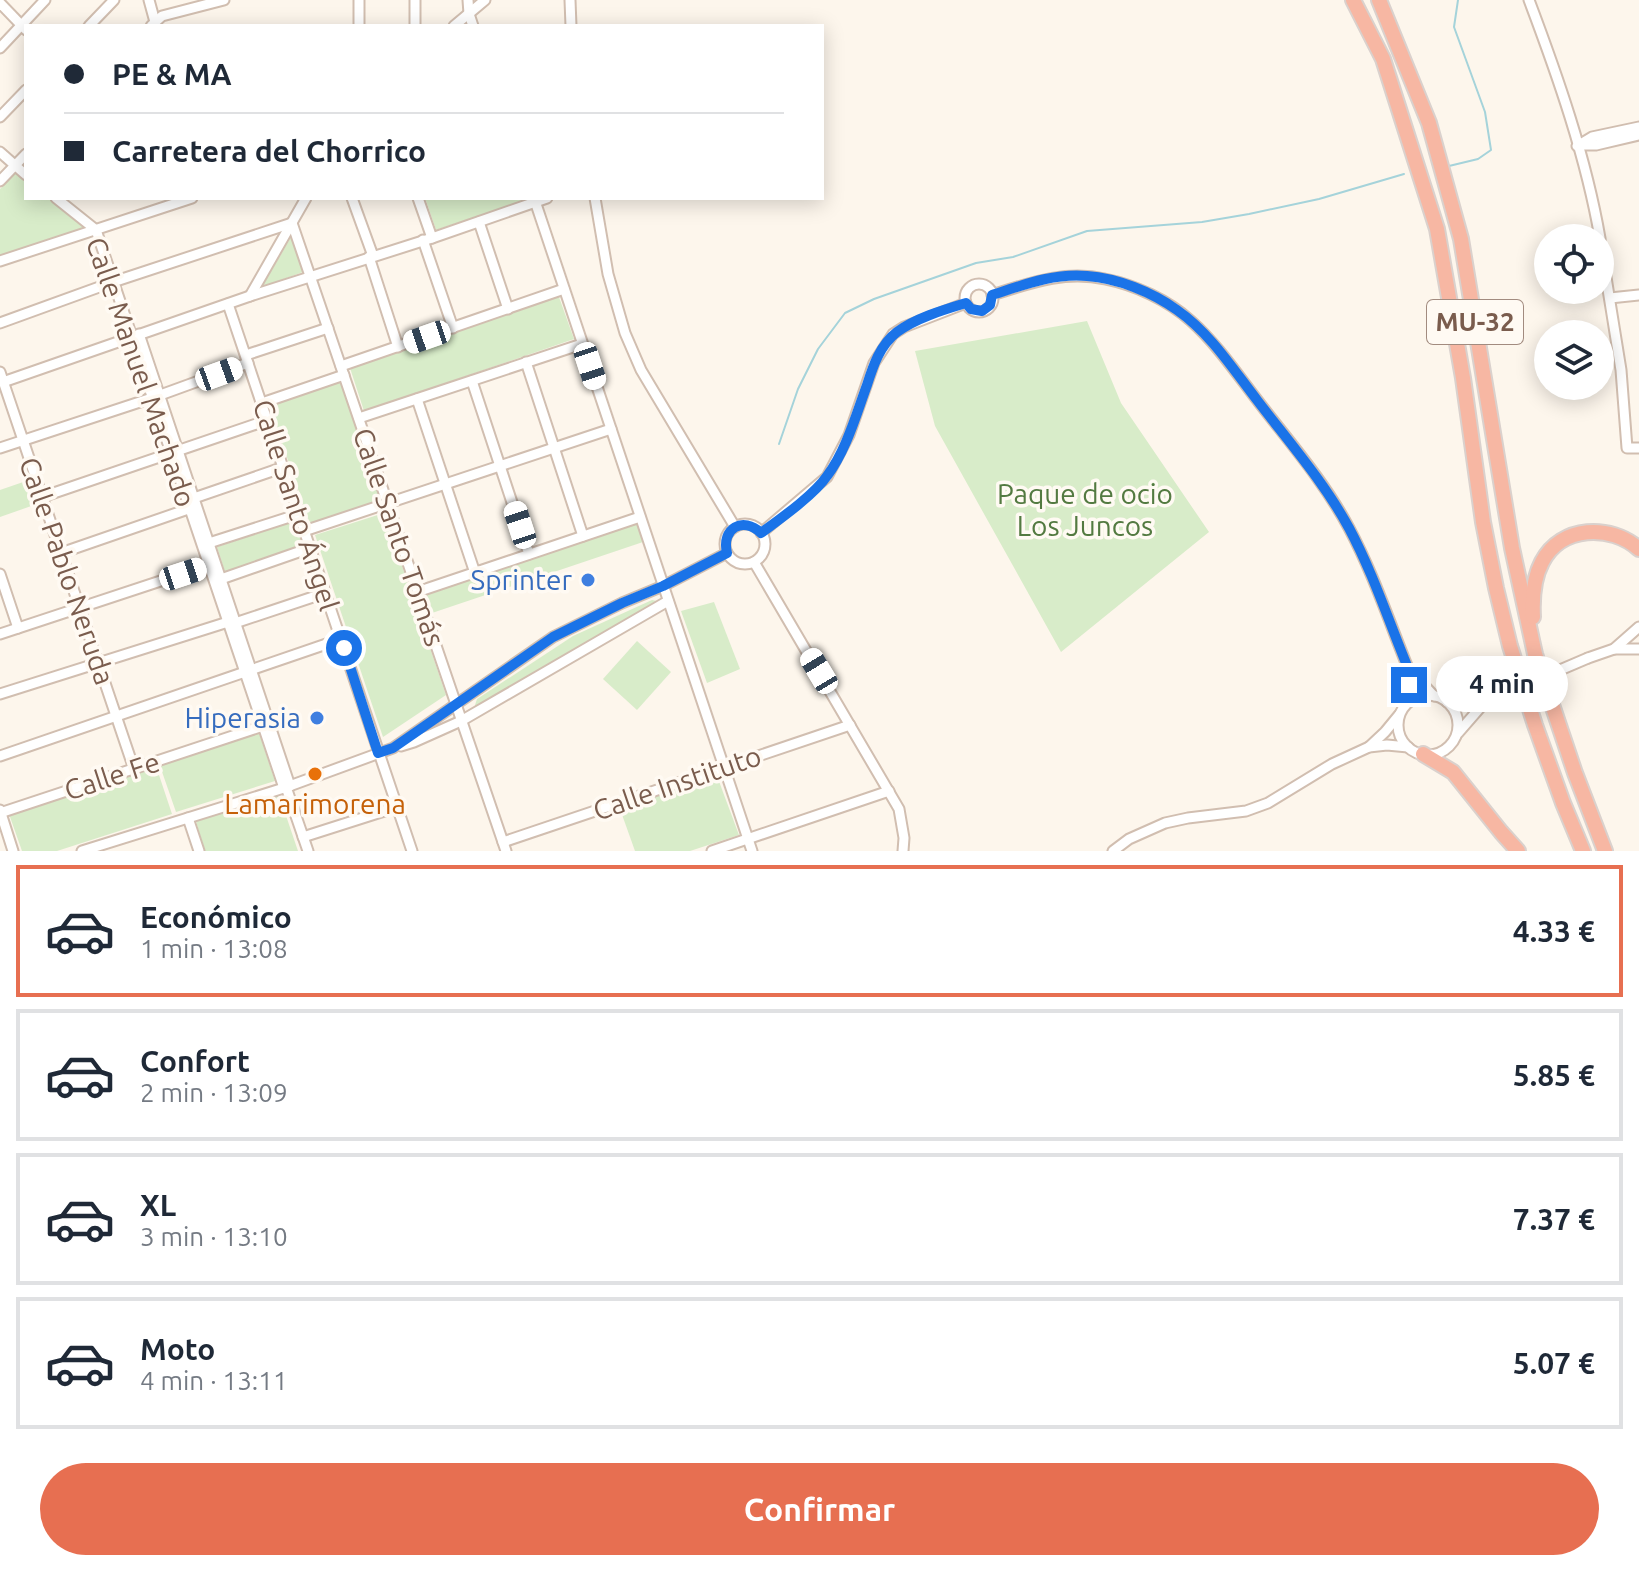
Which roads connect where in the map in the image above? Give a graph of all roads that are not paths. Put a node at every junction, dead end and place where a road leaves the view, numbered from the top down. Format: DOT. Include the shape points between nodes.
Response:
graph roads {
  1 [pos="45,0"];
  2 [pos="114,0"];
  3 [pos="149,0"];
  4 [pos="224,0"];
  5 [pos="359,0"];
  6 [pos="415,0"];
  7 [pos="468,0"];
  8 [pos="485,0"];
  9 [pos="570,0"];
  10 [pos="1353,0"];
  11 [pos="1379,0"];
  12 [pos="1529,0"];
  13 [pos="0,3"];
  14 [pos="469,14"];
  15 [pos="27,24"];
  16 [pos="91,24"];
  17 [pos="153,24"];
  18 [pos="357,24"];
  19 [pos="415,24"];
  20 [pos="456,24"];
  21 [pos="472,24"];
  22 [pos="571,24"];
  23 [pos="24,28"];
  24 [pos="0,48"];
  25 [pos="24,92"];
  26 [pos="0,117"];
  27 [pos="1639,127"];
  28 [pos="1639,135"];
  29 [pos="1577,146"];
  30 [pos="0,152"];
  31 [pos="24,156"];
  32 [pos="15,166"];
  33 [pos="24,173"];
  34 [pos="0,181"];
  35 [pos="59,200"];
  36 [pos="186,200"];
  37 [pos="305,200"];
  38 [pos="353,200"];
  39 [pos="418,200"];
  40 [pos="534,200"];
  41 [pos="595,200"];
  42 [pos="479,222"];
  43 [pos="292,223"];
  44 [pos="1596,224"];
  45 [pos="96,230"];
  46 [pos="427,239"];
  47 [pos="371,257"];
  48 [pos="0,261"];
  49 [pos="311,276"];
  50 [pos="113,282"];
  51 [pos="564,289"];
  52 [pos="992,295"];
  53 [pos="1639,295"];
  54 [pos="250,296"];
  55 [pos="1614,298"];
  56 [pos="966,303"];
  57 [pos="228,304"];
  58 [pos="1611,304"];
  59 [pos="508,309"];
  60 [pos="0,323"];
  61 [pos="328,328"];
  62 [pos="453,328"];
  63 [pos="135,336"];
  64 [pos="582,344"];
  65 [pos="398,347"];
  66 [pos="247,359"];
  67 [pos="526,362"];
  68 [pos="343,371"];
  69 [pos="2,377"];
  70 [pos="472,381"];
  71 [pos="156,396"];
  72 [pos="417,399"];
  73 [pos="262,403"];
  74 [pos="359,418"];
  75 [pos="268,420"];
  76 [pos="611,429"];
  77 [pos="23,440"];
  78 [pos="554,447"];
  79 [pos="0,448"];
  80 [pos="1639,448"];
  81 [pos="174,452"];
  82 [pos="500,466"];
  83 [pos="284,467"];
  84 [pos="445,484"];
  85 [pos="42,497"];
  86 [pos="387,503"];
  87 [pos="193,504"];
  88 [pos="299,514"];
  89 [pos="640,517"];
  90 [pos="735,527"];
  91 [pos="304,531"];
  92 [pos="761,533"];
  93 [pos="583,536"];
  94 [pos="209,543"];
  95 [pos="310,548"];
  96 [pos="1639,549"];
  97 [pos="61,553"];
  98 [pos="727,553"];
  99 [pos="529,554"];
  100 [pos="754,562"];
  101 [pos="212,564"];
  102 [pos="475,573"];
  103 [pos="0,576"];
  104 [pos="221,579"];
  105 [pos="663,586"];
  106 [pos="417,592"];
  107 [pos="325,593"];
  108 [pos="668,601"];
  109 [pos="79,608"];
  110 [pos="232,622"];
  111 [pos="1639,627"];
  112 [pos="18,628"];
  113 [pos="0,634"];
  114 [pos="341,639"];
  115 [pos="1614,649"];
  116 [pos="1639,649"];
  117 [pos="1535,654"];
  118 [pos="98,662"];
  119 [pos="1408,668"];
  120 [pos="248,671"];
  121 [pos="0,694"];
  122 [pos="1434,696"];
  123 [pos="1489,700"];
  124 [pos="1447,702"];
  125 [pos="1407,703"];
  126 [pos="455,705"];
  127 [pos="1401,713"];
  128 [pos="116,717"];
  129 [pos="461,721"];
  130 [pos="266,725"];
  131 [pos="850,725"];
  132 [pos="1456,736"];
  133 [pos="1369,747"];
  134 [pos="1408,747"];
  135 [pos="393,748"];
  136 [pos="378,753"];
  137 [pos="1423,754"];
  138 [pos="0,756"];
  139 [pos="724,767"];
  140 [pos="134,769"];
  141 [pos="287,787"];
  142 [pos="889,791"];
  143 [pos="397,807"];
  144 [pos="0,812"];
  145 [pos="188,818"];
  146 [pos="303,837"];
  147 [pos="748,839"];
  148 [pos="504,846"];
  149 [pos="13,851"];
  150 [pos="85,851"];
  151 [pos="199,851"];
  152 [pos="308,851"];
  153 [pos="412,851"];
  154 [pos="712,851"];
  155 [pos="752,851"];
  156 [pos="903,851"];
  157 [pos="1113,851"];
  158 [pos="1518,851"];
  159 [pos="1583,851"];
  160 [pos="1605,851"];
  1 -- 15 [label="street"];
  2 -- 16 [label="street"];
  3 -- 17 [label="street"];
  4 -- 17 [label="street" via="162,16"];
  5 -- 18 [label="street"];
  6 -- 19 [label="street"];
  7 -- 14 [label="street"];
  8 -- 14 [label="street"];
  9 -- 22 [label="street"];
  10 -- 159 [label="highway, MU-32" via="1383,59 1437,229 1496,588 1535,725"];
  11 -- 117 [label="highway, MU-32" via="1429,123 1461,239 1512,548"];
  12 -- 29 [label="street"];
  13 -- 23 [label="street"];
  14 -- 20 [label="street"];
  14 -- 21 [label="street"];
  23 -- 24 [label="street"];
  25 -- 26 [label="street"];
  27 -- 29 [label="street" via="1592,137"];
  28 -- 29 [label="street"];
  29 -- 44 [label="street"];
  30 -- 32 [label="street"];
  31 -- 32 [label="street"];
  32 -- 33 [label="street"];
  32 -- 34 [label="street"];
  35 -- 45 [label="street, Calle Manuel Machado"];
  36 -- 45 [label="street"];
  37 -- 43 [label="street"];
  38 -- 47 [label="street"];
  39 -- 46 [label="street"];
  40 -- 42 [label="street"];
  40 -- 51 [label="street"];
  41 -- 90 [label="street" via="625,333 641,370"];
  42 -- 46 [label="street"];
  42 -- 59 [label="street"];
  43 -- 49 [label="street, Calle Santo Tomás"];
  43 -- 50 [label="street"];
  43 -- 54 [label="street"];
  45 -- 48 [label="street"];
  45 -- 50 [label="street, Calle Manuel Machado"];
  46 -- 47 [label="street"];
  46 -- 62 [label="street"];
  47 -- 49 [label="street"];
  47 -- 65 [label="street"];
  49 -- 54 [label="street"];
  49 -- 61 [label="street, Calle Santo Tomás"];
  50 -- 60 [label="street"];
  50 -- 63 [label="street, Calle Manuel Machado"];
  51 -- 59 [label="street"];
  51 -- 64 [label="street"];
  52 -- 56 [label="street" via="982,311"];
  52 -- 56 [label="street" via="986,286 976,284 966,291"];
  52 -- 119 [label="street" via="1046,278 1088,276 1139,290 1191,321 1338,507"];
  53 -- 55 [label="street"];
  54 -- 57 [label="street"];
  56 -- 92 [label="street" via="893,334 874,363 849,435 827,477"];
  57 -- 63 [label="street"];
  57 -- 66 [label="street, Calle Santo Ángel"];
  58 -- 80 [label="street" via="1627,448"];
  59 -- 62 [label="street"];
  61 -- 66 [label="street"];
  61 -- 68 [label="street, Calle Santo Tomás"];
  62 -- 65 [label="street"];
  63 -- 69 [label="street"];
  63 -- 71 [label="street, Calle Manuel Machado"];
  64 -- 67 [label="street"];
  64 -- 76 [label="street"];
  65 -- 68 [label="street"];
  66 -- 71 [label="street"];
  66 -- 73 [label="street, Calle Santo Ángel"];
  67 -- 70 [label="street"];
  67 -- 78 [label="street"];
  68 -- 73 [label="street"];
  68 -- 74 [label="street, Calle Santo Tomás"];
  69 -- 77 [label="street, Calle Pablo Neruda"];
  70 -- 72 [label="street"];
  70 -- 82 [label="street"];
  71 -- 77 [label="street"];
  71 -- 81 [label="street, Calle Manuel Machado"];
  72 -- 74 [label="street"];
  72 -- 84 [label="street"];
  73 -- 75 [label="street, Calle Santo Ángel"];
  74 -- 86 [label="street, Calle Santo Tomás"];
  75 -- 81 [label="street"];
  75 -- 83 [label="street, Calle Santo Ángel"];
  76 -- 78 [label="street"];
  76 -- 89 [label="street"];
  77 -- 79 [label="street"];
  77 -- 85 [label="street, Calle Pablo Neruda"];
  78 -- 82 [label="street"];
  78 -- 93 [label="street"];
  81 -- 85 [label="street"];
  81 -- 87 [label="street, Calle Manuel Machado"];
  82 -- 84 [label="street"];
  82 -- 99 [label="street"];
  83 -- 87 [label="street"];
  83 -- 88 [label="street, Calle Santo Ángel"];
  84 -- 86 [label="street"];
  84 -- 102 [label="street"];
  85 -- 97 [label="street, Calle Pablo Neruda"];
  86 -- 91 [label="street"];
  86 -- 106 [label="street, Calle Santo Tomás"];
  87 -- 94 [label="street, Calle Manuel Machado"];
  87 -- 97 [label="street"];
  87 -- 101 [label="street, Calle Manuel Machado"];
  88 -- 91 [label="street, Calle Santo Ángel"];
  88 -- 94 [label="street"];
  89 -- 93 [label="street"];
  89 -- 105 [label="street"];
  90 -- 92 [label="street" via="746,524"];
  90 -- 98 [label="street" via="725,541"];
  91 -- 95 [label="street, Calle Santo Ángel"];
  92 -- 100 [label="street" via="763,552"];
  93 -- 99 [label="street"];
  94 -- 101 [label="street, Calle Manuel Machado"];
  95 -- 104 [label="street"];
  95 -- 107 [label="street, Calle Santo Ángel"];
  96 -- 117 [label="highway" via="1624,538 1590,531 1548,553 1533,589"];
  97 -- 109 [label="street, Calle Pablo Neruda"];
  98 -- 100 [label="street" via="741,564"];
  98 -- 105 [label="street"];
  99 -- 102 [label="street"];
  100 -- 131 [label="street"];
  101 -- 104 [label="street, Calle Manuel Machado"];
  101 -- 109 [label="street"];
  101 -- 110 [label="street, Calle Manuel Machado"];
  102 -- 106 [label="street"];
  103 -- 112 [label="street"];
  104 -- 110 [label="street, Calle Manuel Machado"];
  105 -- 108 [label="street"];
  105 -- 126 [label="street" via="553,637"];
  106 -- 126 [label="street, Calle Santo Tomás"];
  107 -- 110 [label="street"];
  107 -- 114 [label="street, Calle Santo Ángel"];
  108 -- 129 [label="street"];
  108 -- 139 [label="street"];
  109 -- 112 [label="street"];
  109 -- 118 [label="street, Calle Pablo Neruda"];
  110 -- 118 [label="street"];
  110 -- 120 [label="street, Calle Manuel Machado"];
  111 -- 115 [label="street"];
  112 -- 113 [label="street"];
  114 -- 120 [label="street"];
  114 -- 136 [label="street, Calle Santo Ángel"];
  115 -- 116 [label="street"];
  115 -- 123 [label="street, bridge"];
  117 -- 160 [label="highway, MU-32"];
  118 -- 121 [label="street"];
  118 -- 128 [label="street, Calle Pablo Neruda"];
  119 -- 122 [label="street"];
  119 -- 125 [label="street"];
  120 -- 128 [label="street"];
  120 -- 130 [label="street, Calle Manuel Machado"];
  122 -- 124 [label="street"];
  122 -- 125 [label="street"];
  123 -- 124 [label="street"];
  123 -- 132 [label="street"];
  124 -- 132 [label="street" via="1457,717"];
  125 -- 127 [label="street"];
  126 -- 129 [label="street, Calle Santo Tomás"];
  126 -- 135 [label="street"];
  127 -- 133 [label="street"];
  127 -- 134 [label="street" via="1399,731"];
  128 -- 138 [label="street"];
  128 -- 140 [label="street, Calle Pablo Neruda"];
  129 -- 135 [label="street"];
  129 -- 148 [label="street, Calle Santo Tomás"];
  130 -- 140 [label="street, Calle Fe"];
  130 -- 141 [label="street, Calle Manuel Machado"];
  131 -- 139 [label="street, Calle Instituto"];
  131 -- 142 [label="street"];
  132 -- 137 [label="street" via="1443,751"];
  133 -- 134 [label="street"];
  133 -- 157 [label="street" via="1268,803 1165,823"];
  134 -- 137 [label="street"];
  135 -- 136 [label="street"];
  136 -- 141 [label="street"];
  136 -- 143 [label="street, Calle Santo Ángel"];
  137 -- 158 [label="highway" via="1453,772"];
  139 -- 147 [label="street"];
  139 -- 148 [label="street, Calle Instituto"];
  140 -- 144 [label="street, Calle Fe"];
  141 -- 145 [label="street"];
  141 -- 146 [label="street, Calle Manuel Machado"];
  142 -- 147 [label="street"];
  142 -- 156 [label="street" via="903,823"];
  143 -- 146 [label="street"];
  143 -- 153 [label="street, Calle Santo Ángel"];
  144 -- 149 [label="street"];
  145 -- 150 [label="street"];
  145 -- 151 [label="street"];
  146 -- 152 [label="street, Calle Manuel Machado"];
  147 -- 154 [label="street"];
  147 -- 155 [label="street"];
}
